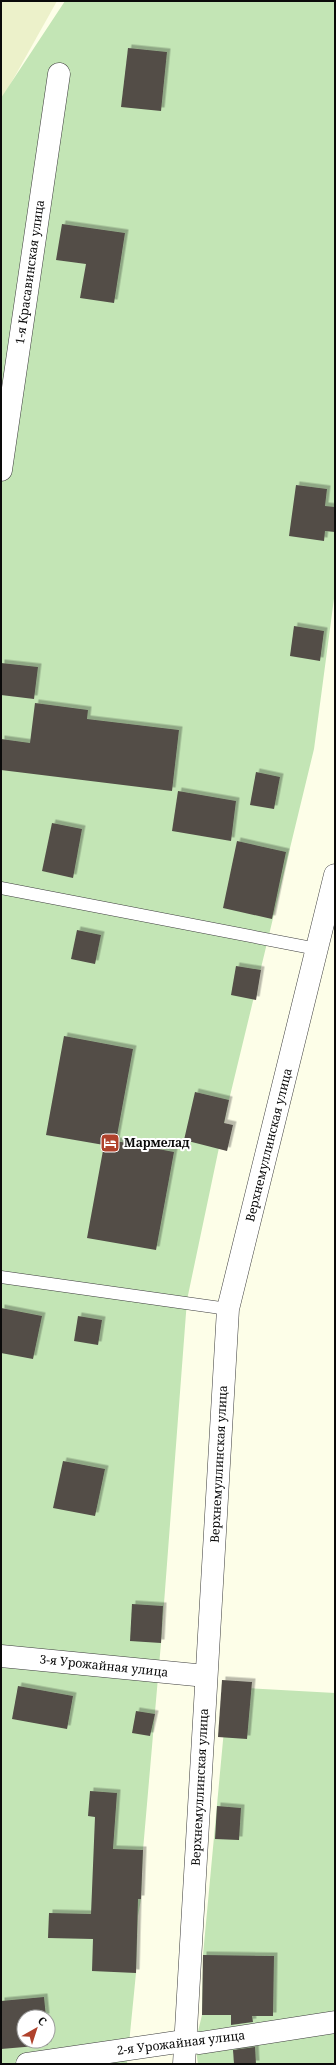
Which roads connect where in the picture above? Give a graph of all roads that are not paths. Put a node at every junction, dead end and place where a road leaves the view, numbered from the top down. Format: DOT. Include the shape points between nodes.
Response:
graph roads {
  1 [pos="59,74"];
  2 [pos="1,470"];
  3 [pos="335,875"];
  4 [pos="1,888"];
  5 [pos="317,949"];
  6 [pos="1,1277"];
  7 [pos="228,1309"];
  8 [pos="1,1656"];
  9 [pos="206,1676"];
  10 [pos="335,2022"];
  11 [pos="184,2041"];
  12 [pos="27,2064"];
  13 [pos="184,2064"];
  1 -- 2 [label="street, 1-я Красавинская улица"];
  3 -- 5 [label="street, Верхнемуллинская улица"];
  4 -- 5 [label="lane"];
  5 -- 7 [label="street, Верхнемуллинская улица"];
  6 -- 7 [label="lane"];
  7 -- 9 [label="street, Верхнемуллинская улица"];
  8 -- 9 [label="street, 3-я Урожайная улица"];
  9 -- 11 [label="street, Верхнемуллинская улица"];
  10 -- 11 [label="street, 2-я Урожайная улица" via="200,2043"];
  11 -- 12 [label="street, 2-я Урожайная улица"];
  11 -- 13 [label="street, Верхнемуллинская улица"];
}
